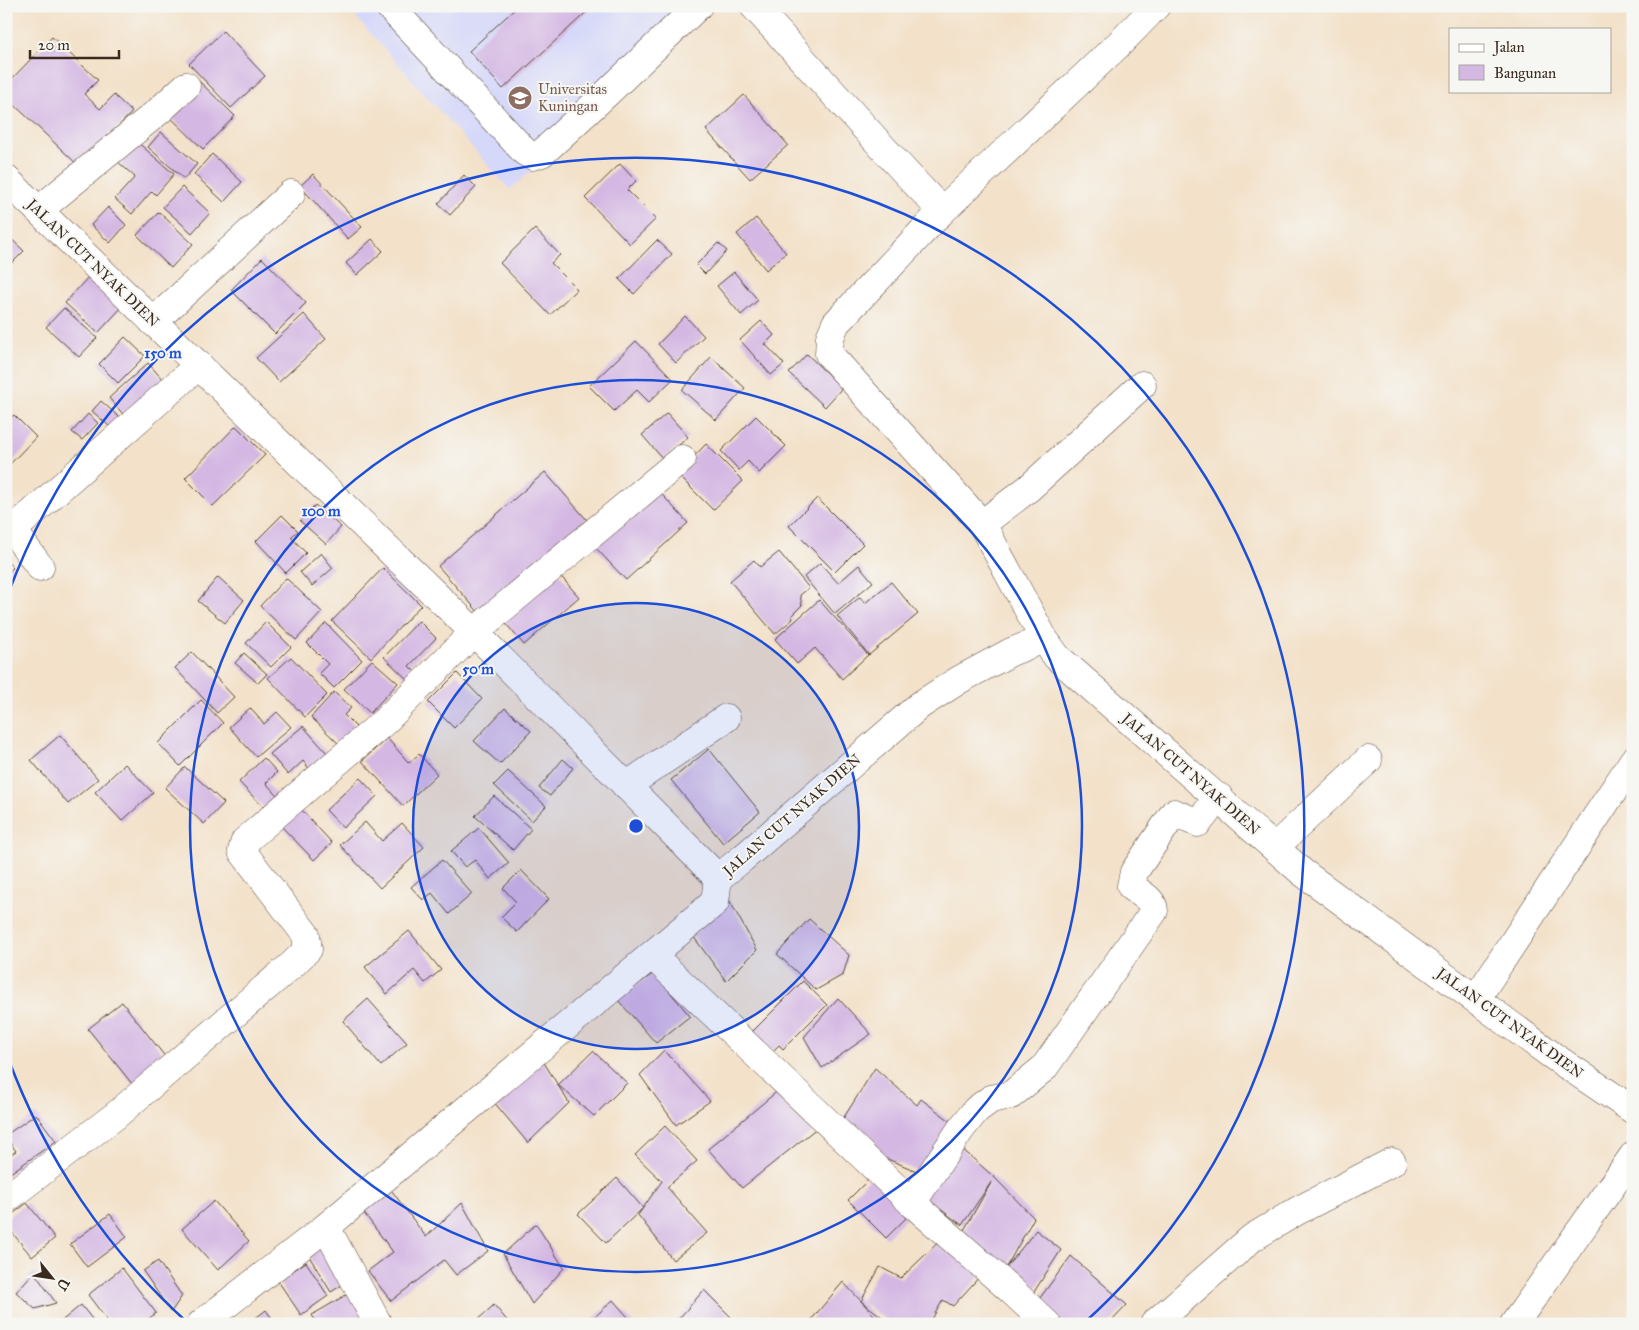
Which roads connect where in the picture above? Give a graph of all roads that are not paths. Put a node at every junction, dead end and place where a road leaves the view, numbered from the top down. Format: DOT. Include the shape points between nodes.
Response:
graph roads {
  1 [pos="389,6"];
  2 [pos="698,6"];
  3 [pos="754,6"];
  4 [pos="1156,6"];
  5 [pos="186,86"];
  6 [pos="6,179"];
  7 [pos="291,194"];
  8 [pos="39,210"];
  9 [pos="942,211"];
  10 [pos="153,322"];
  11 [pos="199,365"];
  12 [pos="1142,385"];
  13 [pos="682,459"];
  14 [pos="982,524"];
  15 [pos="10,525"];
  16 [pos="40,567"];
  17 [pos="474,632"];
  18 [pos="1044,639"];
  19 [pos="726,718"];
  20 [pos="1368,760"];
  21 [pos="1633,761"];
  22 [pos="626,786"];
  23 [pos="1219,797"];
  24 [pos="1274,847"];
  25 [pos="718,878"];
  26 [pos="652,955"];
  27 [pos="1476,998"];
  28 [pos="1633,1110"];
  29 [pos="1633,1156"];
  30 [pos="1392,1162"];
  31 [pos="6,1199"];
  32 [pos="912,1203"];
  33 [pos="326,1227"];
  34 [pos="201,1324"];
  35 [pos="378,1324"];
  36 [pos="1047,1324"];
  37 [pos="1154,1324"];
  38 [pos="1514,1324"];
  1 -- 2 [label="street" via="525,152 533,156 542,153"];
  3 -- 9 [label="street"];
  4 -- 9 [label="street"];
  5 -- 8 [label="street"];
  6 -- 8 [label="street, JALAN CUT NYAK DIEN"];
  7 -- 10 [label="street"];
  8 -- 10 [label="street, JALAN CUT NYAK DIEN"];
  9 -- 14 [label="street" via="836,322 830,337 829,354"];
  10 -- 11 [label="street, JALAN CUT NYAK DIEN"];
  11 -- 15 [label="street"];
  11 -- 17 [label="street, JALAN CUT NYAK DIEN"];
  12 -- 14 [label="street" via="1029,488"];
  13 -- 17 [label="street"];
  14 -- 18 [label="street"];
  15 -- 16 [label="street"];
  17 -- 22 [label="street, JALAN CUT NYAK DIEN"];
  17 -- 31 [label="street" via="385,721 245,841 242,851 306,934 308,949 115,1116"];
  18 -- 23 [label="street, JALAN CUT NYAK DIEN" via="1057,656"];
  18 -- 25 [label="street, JALAN CUT NYAK DIEN" via="1002,657 920,705"];
  19 -- 22 [label="street"];
  20 -- 24 [label="street"];
  21 -- 27 [label="street"];
  22 -- 25 [label="street, JALAN CUT NYAK DIEN"];
  23 -- 24 [label="street, JALAN CUT NYAK DIEN"];
  23 -- 32 [label="street" via="1198,823 1174,813 1134,872 1132,880 1131,886 1151,902 1154,911 1044,1068 1011,1095 991,1099 976,1110"];
  24 -- 27 [label="street, JALAN CUT NYAK DIEN" via="1302,872"];
  25 -- 26 [label="street" via="715,902"];
  26 -- 32 [label="street"];
  26 -- 33 [label="street"];
  27 -- 28 [label="street, JALAN CUT NYAK DIEN"];
  29 -- 38 [label="street"];
  30 -- 37 [label="street" via="1252,1238"];
  32 -- 36 [label="street"];
  33 -- 34 [label="street"];
  33 -- 35 [label="street"];
}
